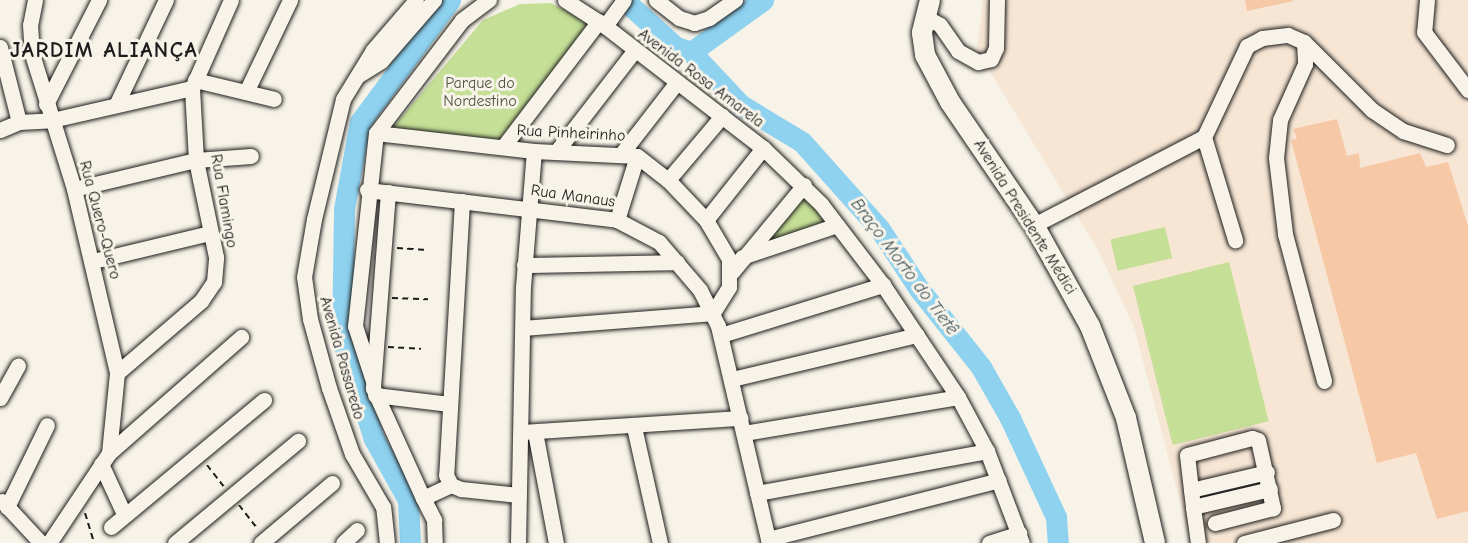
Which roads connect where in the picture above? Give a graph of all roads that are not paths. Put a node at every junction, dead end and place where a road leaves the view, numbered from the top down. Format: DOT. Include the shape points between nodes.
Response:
graph roads {
  1 [pos="35,0"];
  2 [pos="99,0"];
  3 [pos="166,0"];
  4 [pos="231,0"];
  5 [pos="290,0"];
  6 [pos="416,0"];
  7 [pos="434,0"];
  8 [pos="489,0"];
  9 [pos="565,0"];
  10 [pos="624,0"];
  11 [pos="656,0"];
  12 [pos="735,0"];
  13 [pos="997,0"];
  14 [pos="1426,0"];
  15 [pos="927,8"];
  16 [pos="602,23"];
  17 [pos="1304,42"];
  18 [pos="0,47"];
  19 [pos="634,51"];
  20 [pos="359,75"];
  21 [pos="676,82"];
  22 [pos="194,84"];
  23 [pos="1468,90"];
  24 [pos="246,92"];
  25 [pos="274,99"];
  26 [pos="117,103"];
  27 [pos="46,104"];
  28 [pos="722,116"];
  29 [pos="52,120"];
  30 [pos="19,122"];
  31 [pos="0,130"];
  32 [pos="376,133"];
  33 [pos="1204,137"];
  34 [pos="1447,145"];
  35 [pos="503,147"];
  36 [pos="763,148"];
  37 [pos="534,151"];
  38 [pos="556,152"];
  39 [pos="630,154"];
  40 [pos="251,156"];
  41 [pos="196,160"];
  42 [pos="668,180"];
  43 [pos="804,185"];
  44 [pos="75,189"];
  45 [pos="367,190"];
  46 [pos="388,192"];
  47 [pos="462,201"];
  48 [pos="528,207"];
  49 [pos="617,220"];
  50 [pos="706,220"];
  51 [pos="837,225"];
  52 [pos="1034,225"];
  53 [pos="210,233"];
  54 [pos="1235,240"];
  55 [pos="742,258"];
  56 [pos="93,261"];
  57 [pos="677,262"];
  58 [pos="525,265"];
  59 [pos="732,272"];
  60 [pos="883,285"];
  61 [pos="713,313"];
  62 [pos="524,328"];
  63 [pos="721,335"];
  64 [pos="917,335"];
  65 [pos="241,337"];
  66 [pos="18,366"];
  67 [pos="117,374"];
  68 [pos="732,379"];
  69 [pos="1324,381"];
  70 [pos="374,388"];
  71 [pos="958,397"];
  72 [pos="0,398"];
  73 [pos="264,400"];
  74 [pos="449,404"];
  75 [pos="47,424"];
  76 [pos="743,426"];
  77 [pos="634,427"];
  78 [pos="529,432"];
  79 [pos="298,441"];
  80 [pos="987,450"];
  81 [pos="105,458"];
  82 [pos="1267,472"];
  83 [pos="999,480"];
  84 [pos="332,483"];
  85 [pos="452,485"];
  86 [pos="1270,489"];
  87 [pos="1191,490"];
  88 [pos="758,493"];
  89 [pos="519,495"];
  90 [pos="423,498"];
  91 [pos="3,503"];
  92 [pos="1193,507"];
  93 [pos="124,514"];
  94 [pos="1333,520"];
  95 [pos="1215,523"];
  96 [pos="111,527"];
  97 [pos="357,530"];
  98 [pos="1021,538"];
  99 [pos="768,541"];
  100 [pos="41,543"];
  101 [pos="48,543"];
  102 [pos="176,543"];
  103 [pos="261,543"];
  104 [pos="343,543"];
  105 [pos="387,543"];
  106 [pos="435,543"];
  107 [pos="518,543"];
  108 [pos="556,543"];
  109 [pos="660,543"];
  110 [pos="989,543"];
  111 [pos="1155,543"];
  112 [pos="1198,543"];
  113 [pos="1244,543"];
  1 -- 27 [label="street, Rua Quero-Quero" via="30,25 32,54"];
  2 -- 27 [label="street"];
  3 -- 26 [label="street"];
  4 -- 22 [label="street, Rua Flamingo"];
  5 -- 24 [label="street"];
  6 -- 20 [label="street, Avenida Passaredo" via="373,50"];
  7 -- 20 [label="street, Avenida Passaredo" via="381,61"];
  8 -- 32 [label="street" via="462,20"];
  9 -- 16 [label="street, Avenida Rosa Amarela"];
  10 -- 16 [label="street"];
  11 -- 12 [label="street" via="679,18 694,23"];
  13 -- 15 [label="street" via="996,48 991,58 978,62 958,51"];
  14 -- 23 [label="street" via="1424,32"];
  15 -- 52 [label="main road, Avenida Presidente Médici" via="925,55 934,76"];
  16 -- 19 [label="street, Avenida Rosa Amarela"];
  16 -- 35 [label="street"];
  17 -- 33 [label="street" via="1288,35 1262,38 1247,46"];
  17 -- 34 [label="street" via="1372,110 1403,131"];
  17 -- 69 [label="street" via="1305,64 1280,120 1276,158 1285,234"];
  18 -- 30 [label="street"];
  19 -- 21 [label="street, Avenida Rosa Amarela"];
  19 -- 38 [label="street"];
  20 -- 105 [label="street, Avenida Passaredo" via="342,99 304,277 310,319 329,388 352,454 383,507"];
  21 -- 28 [label="street, Avenida Rosa Amarela"];
  21 -- 39 [label="street"];
  22 -- 24 [label="street"];
  22 -- 26 [label="street"];
  22 -- 41 [label="street, Rua Flamingo"];
  24 -- 25 [label="street"];
  26 -- 29 [label="street"];
  27 -- 29 [label="street, Rua Quero-Quero"];
  28 -- 36 [label="street, Avenida Rosa Amarela"];
  28 -- 42 [label="street"];
  29 -- 30 [label="street"];
  29 -- 44 [label="street, Rua Quero-Quero"];
  30 -- 31 [label="street"];
  32 -- 35 [label="street, Rua Pinheirinho"];
  32 -- 45 [label="street"];
  33 -- 52 [label="street"];
  33 -- 54 [label="street"];
  35 -- 37 [label="street, Rua Pinheirinho"];
  36 -- 43 [label="street, Avenida Rosa Amarela"];
  36 -- 50 [label="street"];
  37 -- 38 [label="street, Rua Pinheirinho"];
  37 -- 48 [label="street"];
  38 -- 39 [label="street, Rua Pinheirinho"];
  39 -- 42 [label="street, Rua Pinheirinho"];
  39 -- 49 [label="street"];
  40 -- 41 [label="street"];
  41 -- 44 [label="street"];
  41 -- 53 [label="street, Rua Flamingo"];
  42 -- 50 [label="street, Rua Pinheirinho"];
  43 -- 51 [label="street, Avenida Rosa Amarela"];
  43 -- 55 [label="street"];
  44 -- 56 [label="street, Rua Quero-Quero"];
  45 -- 46 [label="street, Rua Manaus"];
  45 -- 70 [label="street" via="355,326"];
  46 -- 47 [label="street, Rua Manaus"];
  46 -- 70 [label="street"];
  47 -- 48 [label="street, Rua Manaus"];
  47 -- 74 [label="street"];
  48 -- 49 [label="street, Rua Manaus"];
  48 -- 58 [label="street"];
  49 -- 57 [label="street, Rua Manaus" via="650,235"];
  50 -- 59 [label="street, Rua Pinheirinho" via="722,243"];
  51 -- 55 [label="street"];
  51 -- 60 [label="street, Avenida Rosa Amarela"];
  52 -- 111 [label="main road, Avenida Presidente Médici" via="1067,279 1113,378"];
  53 -- 56 [label="street"];
  53 -- 67 [label="street, Rua Flamingo" via="217,267 212,288"];
  55 -- 59 [label="street"];
  56 -- 67 [label="street, Rua Quero-Quero"];
  57 -- 58 [label="street"];
  57 -- 61 [label="street, Rua Manaus"];
  58 -- 62 [label="street"];
  59 -- 61 [label="street" via="726,295"];
  60 -- 63 [label="street"];
  60 -- 64 [label="street, Avenida Rosa Amarela"];
  61 -- 62 [label="street"];
  61 -- 63 [label="street, Rua Manaus"];
  62 -- 78 [label="street"];
  63 -- 68 [label="street, Rua Manaus"];
  64 -- 68 [label="street"];
  64 -- 71 [label="street, Avenida Rosa Amarela"];
  65 -- 81 [label="street"];
  66 -- 72 [label="street"];
  67 -- 81 [label="street, Rua Quero-Quero"];
  68 -- 76 [label="street, Rua Manaus"];
  70 -- 74 [label="street"];
  70 -- 90 [label="street"];
  71 -- 76 [label="street"];
  71 -- 80 [label="street, Avenida Rosa Amarela"];
  73 -- 93 [label="street"];
  74 -- 85 [label="street" via="446,472"];
  75 -- 91 [label="street"];
  76 -- 77 [label="street"];
  76 -- 88 [label="street, Rua Manaus"];
  77 -- 78 [label="street"];
  77 -- 109 [label="street"];
  78 -- 89 [label="street"];
  78 -- 108 [label="street"];
  79 -- 102 [label="street"];
  80 -- 83 [label="street, Avenida Rosa Amarela"];
  80 -- 88 [label="street"];
  81 -- 93 [label="street"];
  81 -- 101 [label="street"];
  82 -- 86 [label="street"];
  82 -- 87 [label="street"];
  82 -- 87 [label="street" via="1256,438 1190,452 1185,459"];
  83 -- 98 [label="street, Avenida Rosa Amarela"];
  83 -- 99 [label="street"];
  84 -- 103 [label="street"];
  85 -- 89 [label="street" via="469,491"];
  85 -- 90 [label="street"];
  86 -- 92 [label="street"];
  86 -- 95 [label="street" via="1270,511"];
  87 -- 92 [label="street"];
  88 -- 99 [label="street, Rua Manaus"];
  89 -- 107 [label="street"];
  90 -- 106 [label="street" via="434,520"];
  91 -- 100 [label="street"];
  92 -- 112 [label="street"];
  93 -- 96 [label="street"];
  94 -- 113 [label="street"];
  97 -- 104 [label="street"];
  98 -- 110 [label="street"];
}
